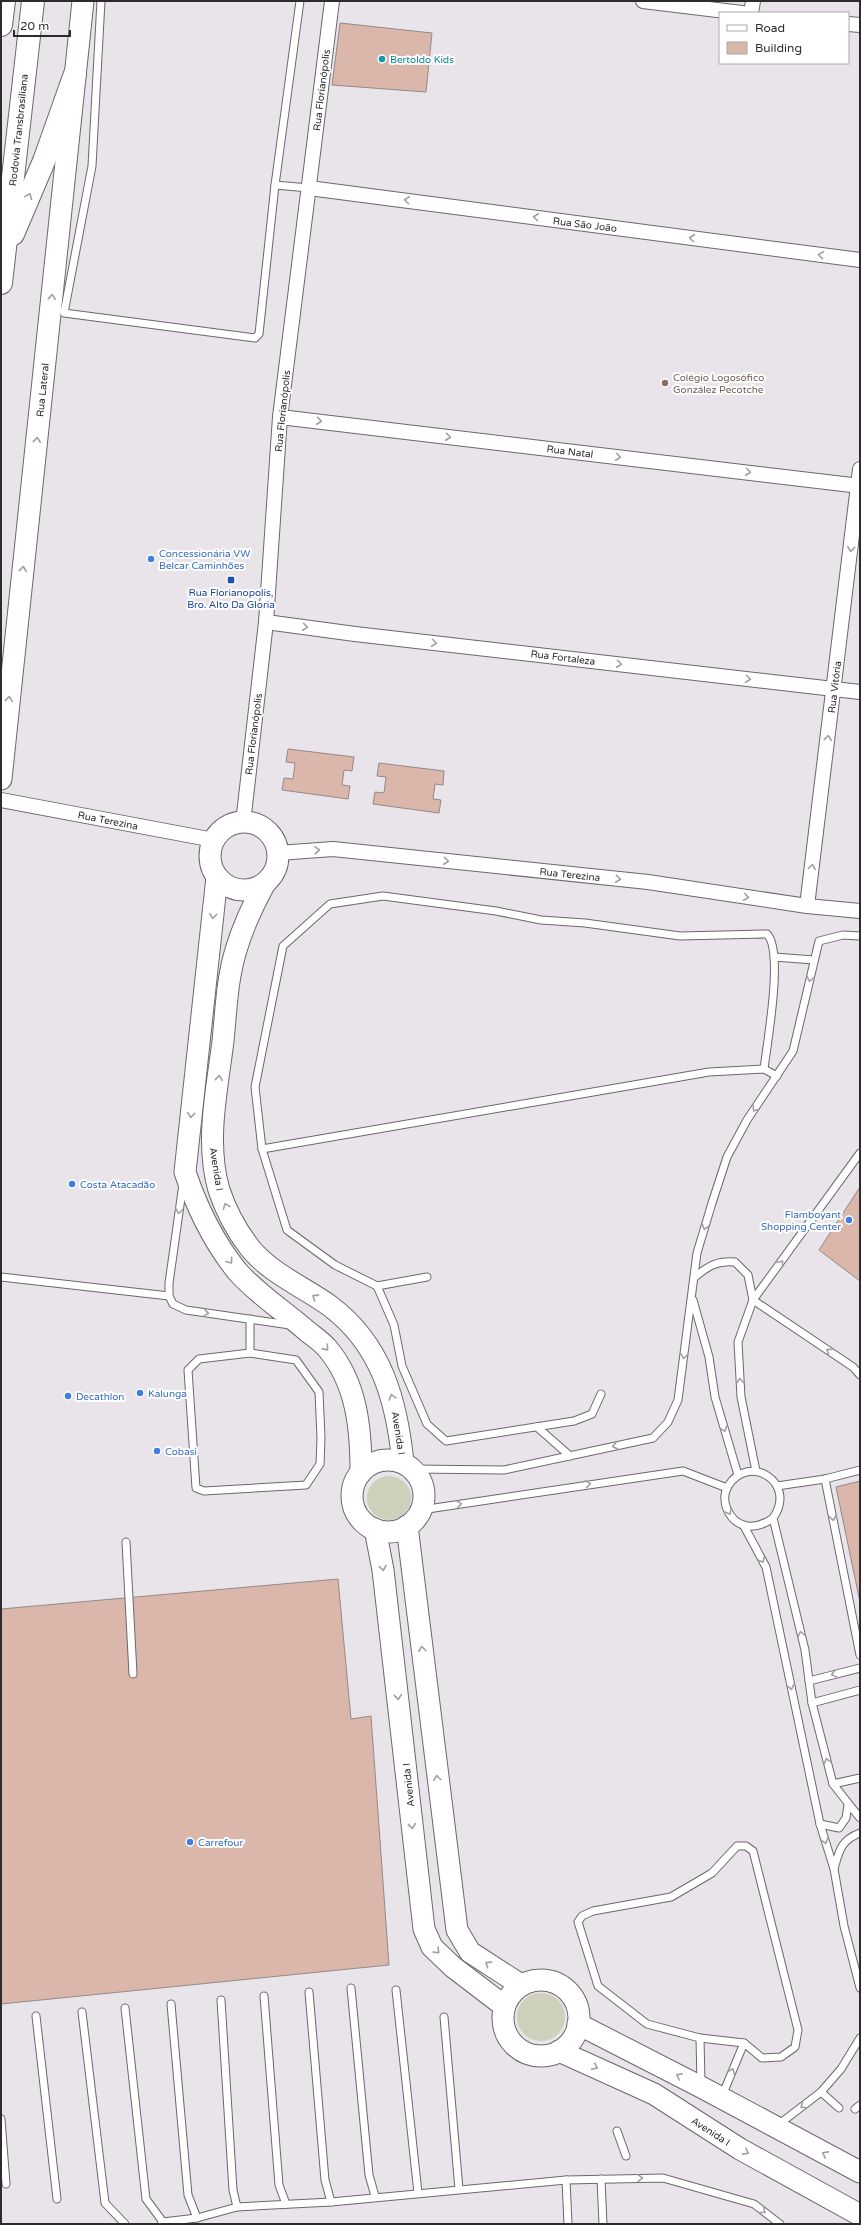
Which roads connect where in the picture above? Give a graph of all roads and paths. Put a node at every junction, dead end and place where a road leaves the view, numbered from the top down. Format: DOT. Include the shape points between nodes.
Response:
graph roads {
  1 [pos="4,1"];
  2 [pos="33,1"];
  3 [pos="83,1"];
  4 [pos="101,1"];
  5 [pos="300,1"];
  6 [pos="332,1"];
  7 [pos="643,1"];
  8 [pos="752,1"];
  9 [pos="734,12"];
  10 [pos="751,12"];
  11 [pos="849,24"];
  12 [pos="1,25"];
  13 [pos="860,25"];
  14 [pos="75,74"];
  15 [pos="275,185"];
  16 [pos="309,188"];
  17 [pos="4,258"];
  18 [pos="860,260"];
  19 [pos="1,283"];
  20 [pos="280,417"];
  21 [pos="860,469"];
  22 [pos="859,486"];
  23 [pos="266,622"];
  24 [pos="834,689"];
  25 [pos="860,692"];
  26 [pos="1,779"];
  27 [pos="1,800"];
  28 [pos="243,823"];
  29 [pos="214,840"];
  30 [pos="278,853"];
  31 [pos="217,877"];
  32 [pos="265,883"];
  33 [pos="807,906"];
  34 [pos="860,911"];
  35 [pos="860,936"];
  36 [pos="774,957"];
  37 [pos="814,960"];
  38 [pos="764,1069"];
  39 [pos="777,1076"];
  40 [pos="262,1149"];
  41 [pos="860,1153"];
  42 [pos="185,1172"];
  43 [pos="1,1277"];
  44 [pos="427,1277"];
  45 [pos="695,1277"];
  46 [pos="377,1286"];
  47 [pos="169,1296"];
  48 [pos="692,1296"];
  49 [pos="753,1300"];
  50 [pos="250,1319"];
  51 [pos="301,1326"];
  52 [pos="250,1353"];
  53 [pos="860,1375"];
  54 [pos="601,1394"];
  55 [pos="537,1427"];
  56 [pos="570,1456"];
  57 [pos="408,1466"];
  58 [pos="860,1470"];
  59 [pos="756,1471"];
  60 [pos="361,1472"];
  61 [pos="738,1475"];
  62 [pos="825,1479"];
  63 [pos="777,1486"];
  64 [pos="727,1488"];
  65 [pos="421,1510"];
  66 [pos="773,1518"];
  67 [pos="407,1526"];
  68 [pos="744,1526"];
  69 [pos="375,1529"];
  70 [pos="126,1542"];
  71 [pos="860,1655"];
  72 [pos="860,1668"];
  73 [pos="133,1674"];
  74 [pos="809,1681"];
  75 [pos="860,1690"];
  76 [pos="812,1703"];
  77 [pos="860,1778"];
  78 [pos="833,1784"];
  79 [pos="848,1805"];
  80 [pos="860,1818"];
  81 [pos="820,1824"];
  82 [pos="860,1833"];
  83 [pos="834,1869"];
  84 [pos="521,1985"];
  85 [pos="351,1988"];
  86 [pos="860,1988"];
  87 [pos="396,1990"];
  88 [pos="309,1992"];
  89 [pos="264,1996"];
  90 [pos="221,2000"];
  91 [pos="171,2004"];
  92 [pos="504,2006"];
  93 [pos="125,2008"];
  94 [pos="82,2012"];
  95 [pos="36,2016"];
  96 [pos="444,2017"];
  97 [pos="578,2024"];
  98 [pos="700,2038"];
  99 [pos="860,2038"];
  100 [pos="744,2043"];
  101 [pos="559,2051"];
  102 [pos="701,2087"];
  103 [pos="821,2092"];
  104 [pos="721,2098"];
  105 [pos="839,2108"];
  106 [pos="1,2119"];
  107 [pos="775,2128"];
  108 [pos="617,2130"];
  109 [pos="626,2156"];
  110 [pos="860,2172"];
  111 [pos="600,2179"];
  112 [pos="566,2180"];
  113 [pos="6,2184"];
  114 [pos="459,2189"];
  115 [pos="418,2193"];
  116 [pos="376,2196"];
  117 [pos="57,2199"];
  118 [pos="331,2202"];
  119 [pos="286,2204"];
  120 [pos="237,2207"];
  121 [pos="860,2215"];
  122 [pos="197,2218"];
  123 [pos="162,2223"];
  124 [pos="125,2224"];
  125 [pos="568,2224"];
  126 [pos="603,2224"];
  127 [pos="780,2224"];
  1 -- 12 [label="highway"];
  2 -- 17 [label="highway, Rodovia Transbrasiliana"];
  3 -- 14 [label="street, Rua Lateral"];
  4 -- 15 [label="lane" via="92,166 64,313 255,338 258,336"];
  5 -- 15 [label="lane"];
  6 -- 16 [label="street, Rua Florianópolis"];
  7 -- 9 [label="street"];
  8 -- 10 [label="street"];
  11 -- 13 [label="street"];
  17 -- 14 [label="highway, one-way" via="44,161"];
  26 -- 14 [label="street, Rua Lateral, one-way"];
  15 -- 16 [label="lane"];
  18 -- 16 [label="street, Rua São João, one-way"];
  16 -- 20 [label="street, Rua Florianópolis"];
  17 -- 19 [label="highway, Rodovia Transbrasiliana"];
  20 -- 22 [label="street, Rua Natal, one-way"];
  20 -- 23 [label="street, Rua Florianópolis"];
  21 -- 22 [label="street, Rua Vitória"];
  22 -- 24 [label="street, Rua Vitória, one-way"];
  23 -- 24 [label="street, Rua Fortaleza, one-way"];
  23 -- 28 [label="street, Rua Florianópolis"];
  24 -- 25 [label="street, Rua Fortaleza"];
  33 -- 24 [label="street, Rua Vitória, one-way"];
  27 -- 29 [label="street, Rua Terezina"];
  28 -- 29 [label="street" via="226,828"];
  28 -- 30 [label="street" via="251,823 267,831"];
  29 -- 31 [label="street" via="209,852 209,861"];
  30 -- 32 [label="street" via="272,875"];
  30 -- 33 [label="street, Rua Terezina, one-way" via="333,849 648,882"];
  31 -- 32 [label="street" via="225,885 235,889 255,888"];
  31 -- 42 [label="street, one-way"];
  57 -- 32 [label="street, Avenida I, one-way" via="393,1398 380,1363 357,1332 331,1307 276,1272 251,1249 231,1220 219,1189 212,1134 230,978 236,950 249,913"];
  33 -- 34 [label="street, Rua Terezina"];
  35 -- 37 [label="lane" via="843,935 819,941"];
  36 -- 37 [label="lane"];
  36 -- 38 [label="lane" via="773,998"];
  36 -- 40 [label="lane" via="772,939 767,934 680,936 585,923 541,920 496,911 383,896 330,904 283,946 255,1087"];
  37 -- 39 [label="lane, one-way" via="793,1051"];
  38 -- 39 [label="lane"];
  38 -- 40 [label="lane" via="709,1072"];
  39 -- 45 [label="lane, one-way" via="727,1157 697,1253"];
  40 -- 46 [label="lane" via="287,1230 335,1265"];
  49 -- 41 [label="lane, one-way"];
  42 -- 47 [label="lane, one-way"];
  42 -- 51 [label="street, one-way" via="196,1206 212,1236 238,1271"];
  43 -- 47 [label="lane"];
  44 -- 46 [label="lane"];
  45 -- 48 [label="lane"];
  45 -- 49 [label="lane" via="716,1262 735,1262 748,1275"];
  46 -- 55 [label="lane" via="394,1325 402,1366 427,1424 446,1441"];
  47 -- 50 [label="lane, one-way" via="173,1304 186,1310"];
  48 -- 56 [label="lane, one-way" via="678,1400 668,1422 653,1438"];
  48 -- 61 [label="lane, one-way" via="709,1357 715,1397"];
  53 -- 49 [label="lane, one-way" via="853,1367"];
  59 -- 49 [label="lane, one-way" via="741,1397 738,1342"];
  50 -- 51 [label="lane"];
  50 -- 52 [label="lane"];
  51 -- 60 [label="street, one-way" via="327,1348 341,1371 356,1406 361,1436"];
  52 -- 52 [label="lane" via="296,1360 320,1392 320,1464 306,1485 204,1491 196,1488 188,1370 199,1359"];
  54 -- 55 [label="lane" via="592,1414 574,1421"];
  55 -- 56 [label="lane"];
  56 -- 57 [label="lane" via="504,1470"];
  57 -- 60 [label="street" via="392,1460 381,1460 370,1464"];
  57 -- 65 [label="street" via="423,1488 424,1500"];
  58 -- 62 [label="lane"];
  59 -- 61 [label="lane"];
  59 -- 63 [label="lane" via="768,1476"];
  60 -- 69 [label="street" via="352,1493 353,1505 365,1524"];
  61 -- 64 [label="lane"];
  62 -- 63 [label="lane"];
  62 -- 71 [label="lane, one-way"];
  63 -- 66 [label="lane" via="780,1503"];
  65 -- 64 [label="lane, one-way" via="683,1471"];
  64 -- 68 [label="lane, one-way" via="725,1505 729,1514"];
  65 -- 67 [label="street"];
  66 -- 68 [label="lane" via="754,1527"];
  74 -- 66 [label="lane, one-way"];
  67 -- 69 [label="street" via="386,1532"];
  84 -- 67 [label="street, one-way" via="470,1952 457,1930"];
  68 -- 81 [label="lane, one-way" via="766,1567"];
  69 -- 92 [label="street, Avenida I, one-way" via="383,1570 424,1929 432,1947 453,1967"];
  70 -- 73 [label="lane"];
  72 -- 74 [label="lane, one-way"];
  74 -- 76 [label="lane"];
  75 -- 76 [label="lane"];
  78 -- 76 [label="lane, one-way"];
  77 -- 78 [label="lane"];
  78 -- 79 [label="lane"];
  79 -- 80 [label="lane"];
  79 -- 81 [label="lane" via="846,1818 839,1828"];
  81 -- 83 [label="lane, one-way"];
  82 -- 83 [label="lane" via="848,1838 839,1852"];
  83 -- 86 [label="lane" via="844,1926"];
  84 -- 92 [label="street" via="510,1994"];
  84 -- 97 [label="street" via="532,1980 543,1980 555,1982 565,1988 578,2008"];
  85 -- 116 [label="lane" via="369,2175"];
  87 -- 115 [label="lane"];
  88 -- 118 [label="lane" via="325,2180"];
  89 -- 119 [label="lane" via="279,2185"];
  90 -- 120 [label="lane" via="233,2190"];
  91 -- 122 [label="lane" via="188,2195"];
  92 -- 101 [label="street" via="502,2019 505,2032 512,2043 522,2051 534,2055 547,2056"];
  93 -- 123 [label="lane" via="146,2199"];
  94 -- 124 [label="lane" via="105,2203"];
  95 -- 117 [label="lane"];
  96 -- 114 [label="lane"];
  97 -- 101 [label="street" via="570,2043"];
  102 -- 97 [label="street, one-way"];
  98 -- 100 [label="lane"];
  98 -- 100 [label="lane" via="647,2024 598,1986 578,1922 582,1916 592,1911 671,1897 712,1873 737,1846 746,1846 753,1851 798,2030 794,2047 781,2057 762,2058"];
  98 -- 102 [label="lane"];
  99 -- 103 [label="lane" via="841,2069"];
  104 -- 100 [label="lane, one-way"];
  101 -- 121 [label="street, Avenida I, one-way" via="654,2094 740,2149"];
  102 -- 104 [label="street"];
  103 -- 105 [label="lane"];
  103 -- 107 [label="lane, one-way"];
  104 -- 107 [label="street"];
  106 -- 113 [label="lane"];
  110 -- 107 [label="street, one-way"];
  108 -- 109 [label="lane"];
  111 -- 112 [label="lane"];
  111 -- 126 [label="lane"];
  111 -- 127 [label="lane, one-way" via="663,2178 754,2204"];
  112 -- 114 [label="lane"];
  112 -- 125 [label="lane"];
  114 -- 115 [label="lane"];
  115 -- 116 [label="lane"];
  116 -- 118 [label="lane"];
  118 -- 119 [label="lane"];
  119 -- 120 [label="lane"];
  120 -- 122 [label="lane"];
  122 -- 123 [label="lane"];
}
